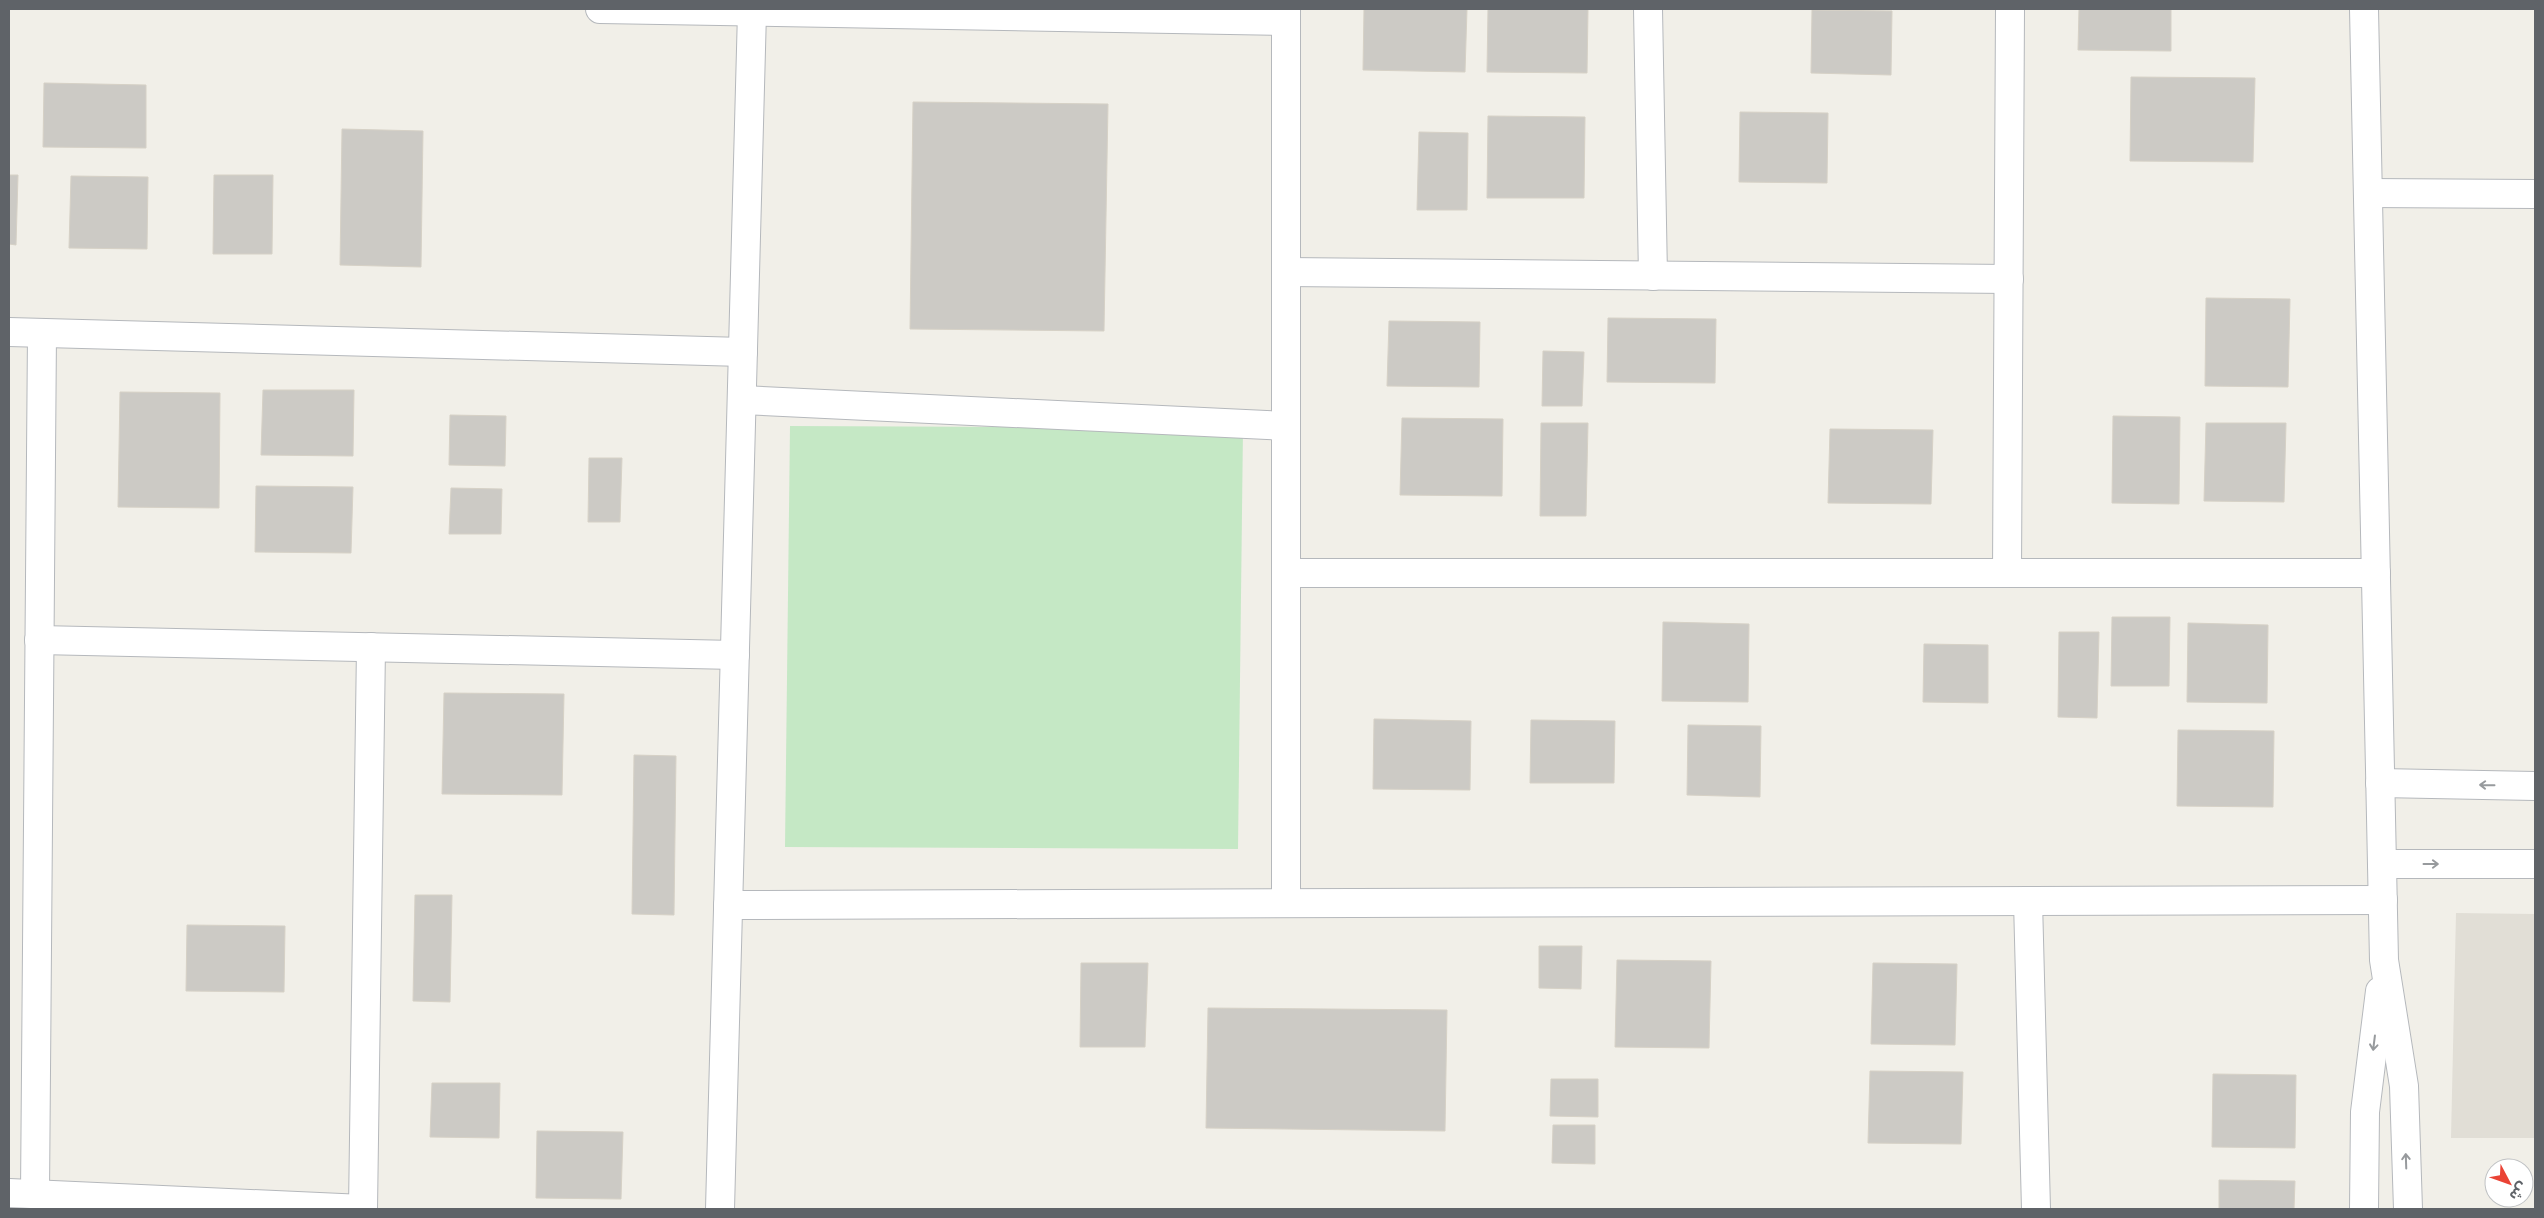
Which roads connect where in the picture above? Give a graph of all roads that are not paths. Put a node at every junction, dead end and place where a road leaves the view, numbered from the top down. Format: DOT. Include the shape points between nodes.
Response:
graph roads {
  1 [pos="600,9"];
  2 [pos="1648,9"];
  3 [pos="2010,9"];
  4 [pos="2364,9"];
  5 [pos="752,12"];
  6 [pos="1286,15"];
  7 [pos="2368,193"];
  8 [pos="2535,194"];
  9 [pos="1286,272"];
  10 [pos="1652,276"];
  11 [pos="2008,279"];
  12 [pos="9,332"];
  13 [pos="42,333"];
  14 [pos="743,352"];
  15 [pos="742,400"];
  16 [pos="1286,426"];
  17 [pos="1286,573"];
  18 [pos="2007,573"];
  19 [pos="2376,573"];
  20 [pos="39,640"];
  21 [pos="371,647"];
  22 [pos="735,656"];
  23 [pos="2380,783"];
  24 [pos="2535,786"];
  25 [pos="2382,864"];
  26 [pos="2535,864"];
  27 [pos="2383,900"];
  28 [pos="2028,901"];
  29 [pos="1286,902"];
  30 [pos="728,906"];
  31 [pos="2384,960"];
  32 [pos="22,1193"];
  33 [pos="363,1209"];
  34 [pos="720,1209"];
  35 [pos="2036,1209"];
  36 [pos="2364,1209"];
  37 [pos="2408,1209"];
  1 -- 5 [label="street"];
  2 -- 10 [label="street"];
  3 -- 11 [label="street"];
  4 -- 7 [label="street"];
  5 -- 6 [label="street"];
  5 -- 14 [label="street"];
  6 -- 9 [label="street"];
  7 -- 8 [label="street"];
  7 -- 19 [label="street"];
  9 -- 10 [label="street"];
  9 -- 16 [label="street"];
  10 -- 11 [label="street"];
  11 -- 18 [label="street"];
  12 -- 13 [label="street"];
  13 -- 14 [label="street"];
  13 -- 20 [label="street"];
  14 -- 15 [label="street"];
  15 -- 16 [label="street"];
  15 -- 22 [label="street"];
  16 -- 17 [label="street"];
  17 -- 18 [label="street"];
  17 -- 29 [label="street"];
  18 -- 19 [label="street"];
  19 -- 23 [label="street"];
  20 -- 21 [label="street"];
  20 -- 32 [label="street"];
  21 -- 22 [label="street"];
  21 -- 33 [label="street"];
  22 -- 30 [label="street"];
  24 -- 23 [label="street, one-way"];
  23 -- 25 [label="street"];
  25 -- 26 [label="street, one-way"];
  25 -- 27 [label="street"];
  27 -- 28 [label="street"];
  27 -- 31 [label="street"];
  28 -- 29 [label="street"];
  28 -- 35 [label="street"];
  29 -- 30 [label="street"];
  30 -- 34 [label="street"];
  31 -- 36 [label="street, one-way" via="2365,1112"];
  37 -- 31 [label="street, one-way" via="2404,1086"];
  32 -- 33 [label="street"];
}
